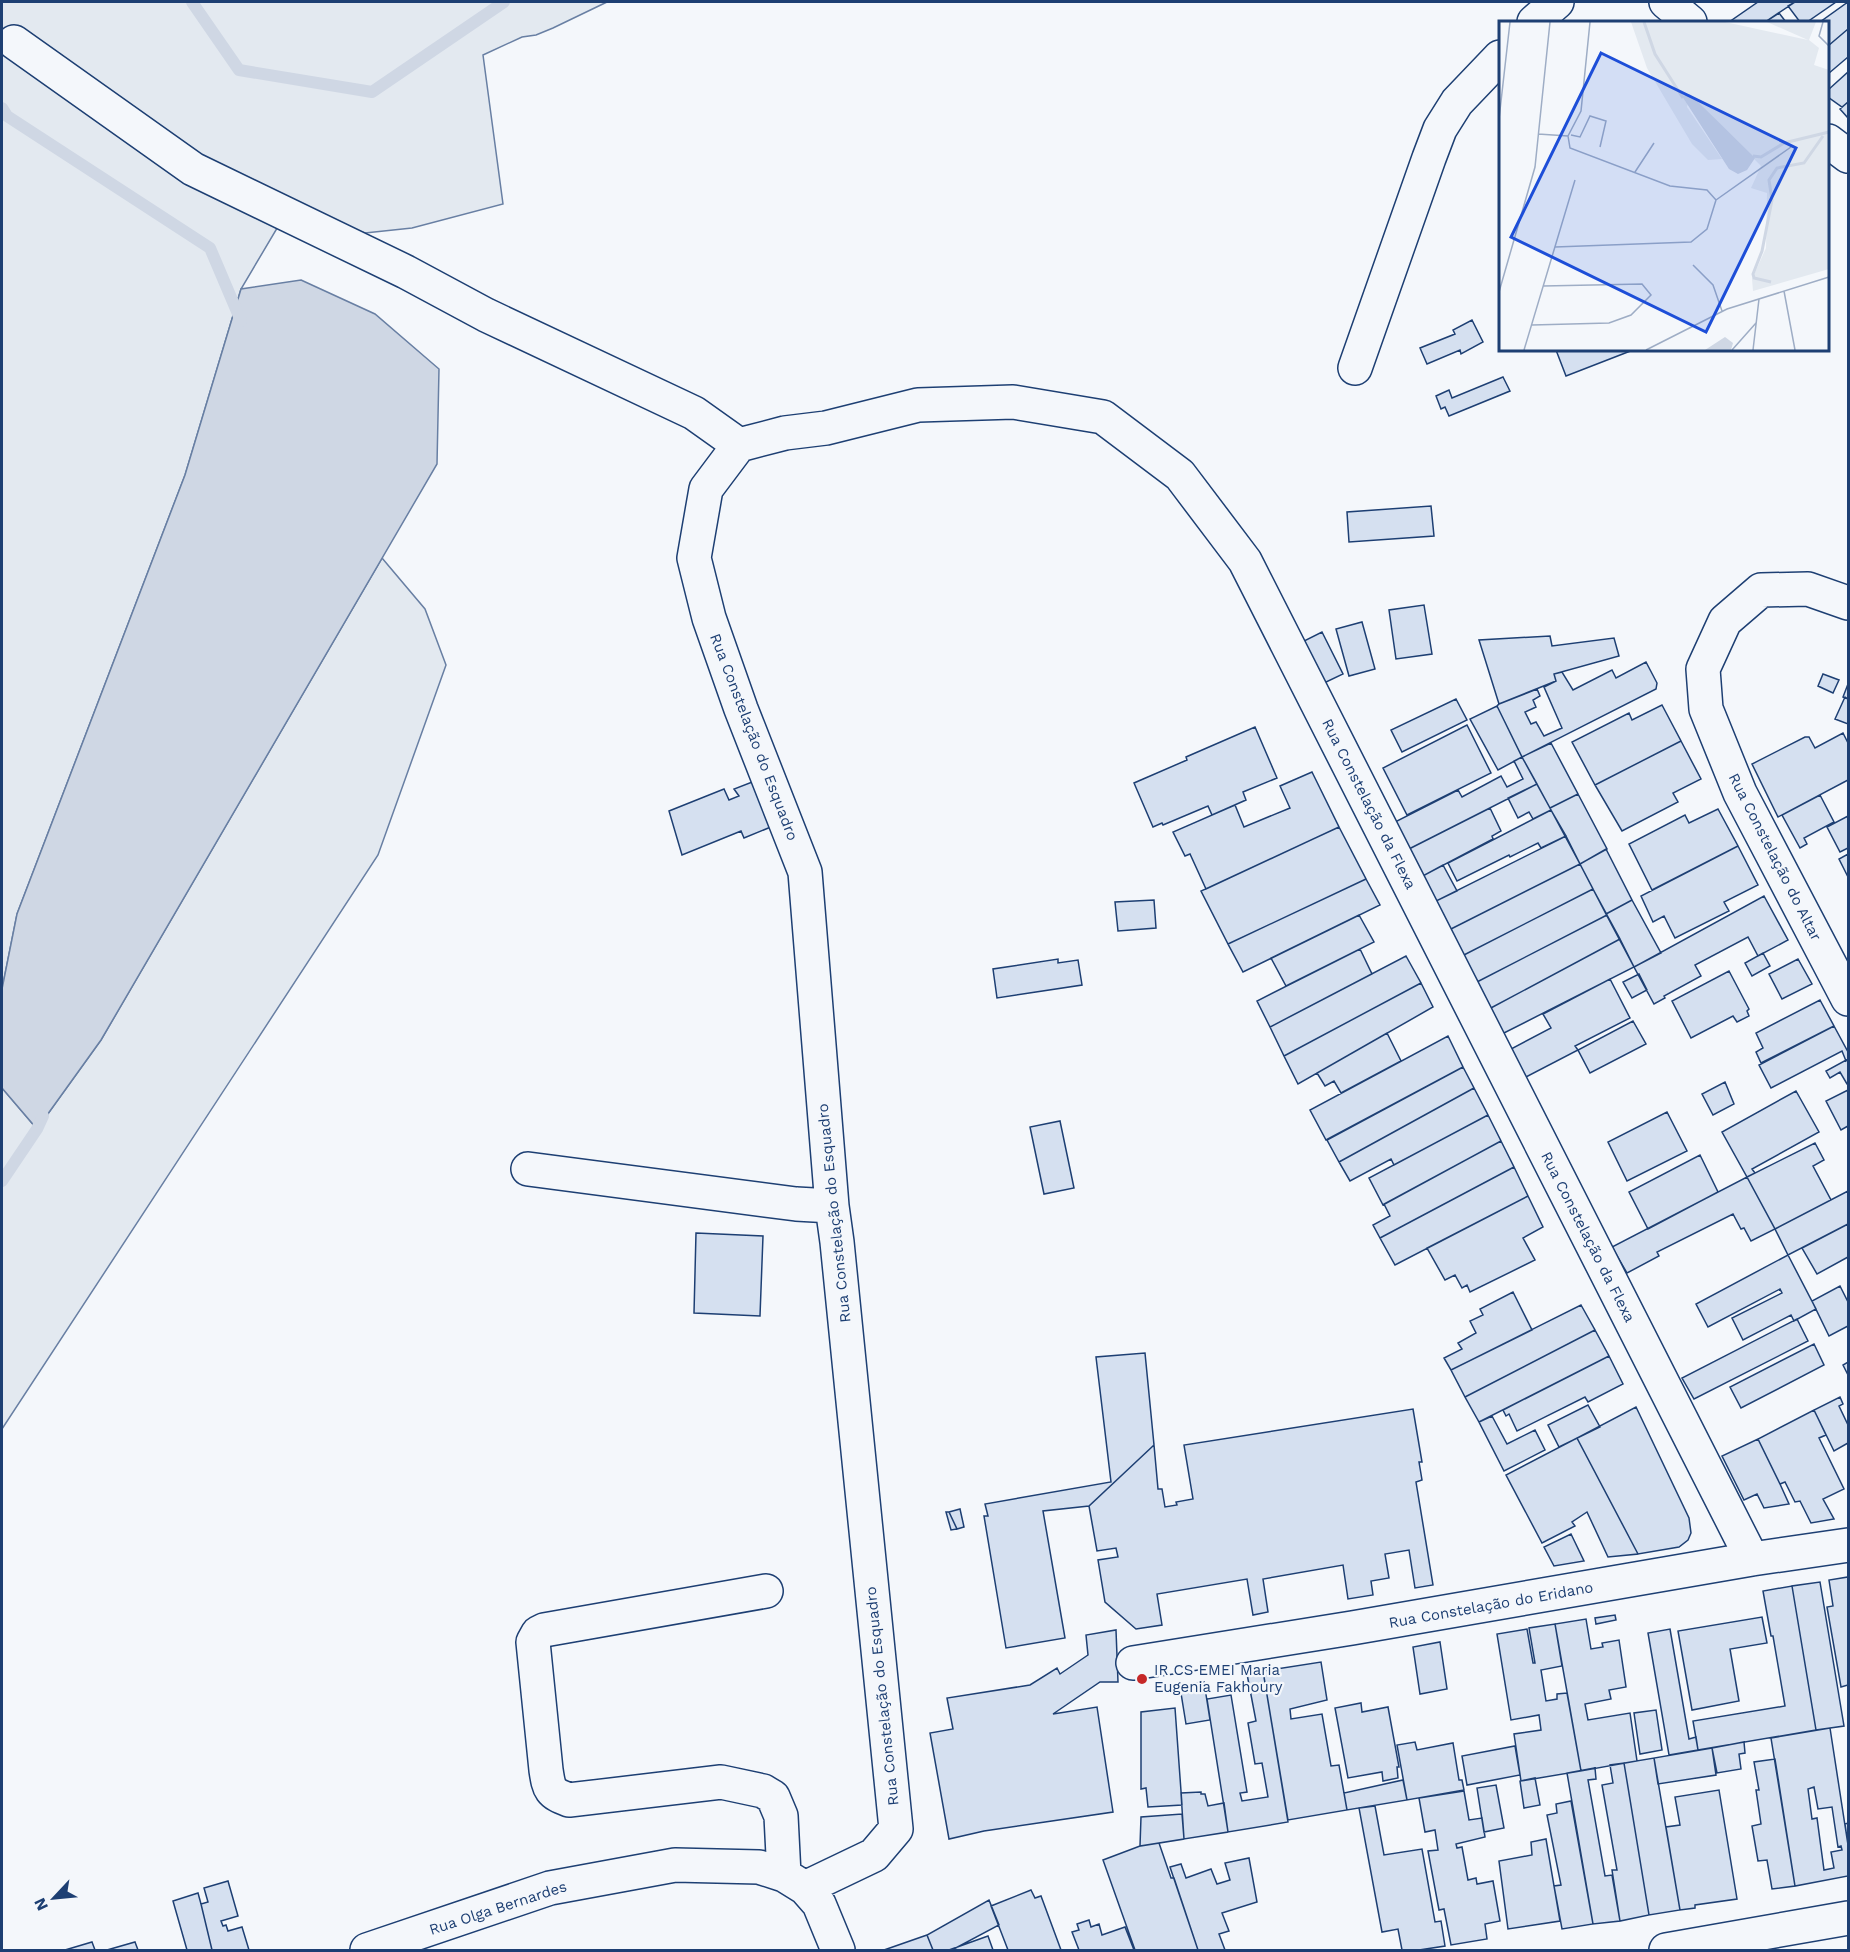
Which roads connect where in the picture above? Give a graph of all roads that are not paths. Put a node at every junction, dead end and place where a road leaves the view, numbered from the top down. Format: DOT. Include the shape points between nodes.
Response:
graph roads {
  1 [pos="1557,2"];
  2 [pos="1666,2"];
  3 [pos="1535,21"];
  4 [pos="1689,21"];
  5 [pos="14,42"];
  6 [pos="1499,58"];
  7 [pos="1829,142"];
  8 [pos="1848,156"];
  9 [pos="1355,368"];
  10 [pos="739,444"];
  11 [pos="1848,603"];
  12 [pos="1848,999"];
  13 [pos="528,1169"];
  14 [pos="831,1206"];
  15 [pos="1848,1545"];
  16 [pos="1752,1559"];
  17 [pos="766,1591"];
  18 [pos="1133,1663"];
  19 [pos="795,1881"];
  20 [pos="1848,1918"];
  21 [pos="367,1950"];
  22 [pos="838,1950"];
  23 [pos="1666,1950"];
  1 -- 3 [label="street"];
  2 -- 4 [label="street"];
  5 -- 10 [label="street" via="193,169 486,315 694,412"];
  6 -- 9 [label="street" via="1457,102 1440,129"];
  7 -- 8 [label="street"];
  10 -- 14 [label="street, Rua Constelação do Esquadro" via="706,489 694,558 709,618 737,699 805,872"];
  10 -- 16 [label="street, Rua Constelação da Flexa" via="918,405 1013,402 1103,417 1180,475 1245,561"];
  11 -- 12 [label="street, Rua Constelação do Altar" via="1808,589 1761,590 1725,621 1703,669 1706,709 1740,793"];
  13 -- 14 [label="street"];
  14 -- 19 [label="street, Rua Constelação do Esquadro" via="896,1829 874,1856"];
  15 -- 16 [label="street, Rua Constelação do Eridano"];
  16 -- 18 [label="street, Rua Constelação do Eridano"];
  17 -- 19 [label="street" via="544,1630 533,1642 546,1770 555,1795 569,1800 721,1782 763,1791 773,1797 781,1816"];
  19 -- 21 [label="street, Rua Olga Bernardes" via="759,1867 675,1865 550,1888"];
  19 -- 22 [label="street" via="819,1904"];
  20 -- 23 [label="street"];
}
